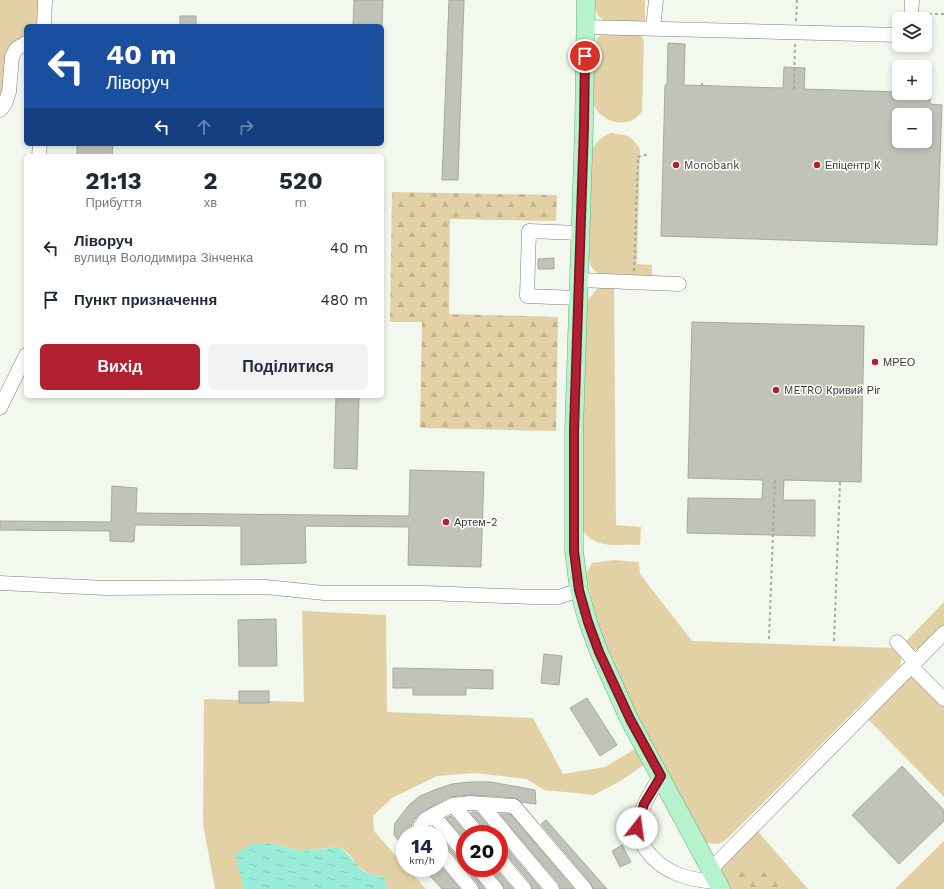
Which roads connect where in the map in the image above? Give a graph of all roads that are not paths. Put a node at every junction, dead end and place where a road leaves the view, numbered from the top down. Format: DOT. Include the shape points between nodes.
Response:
graph roads {
  1 [pos="45,0"];
  2 [pos="586,0"];
  3 [pos="656,0"];
  4 [pos="44,24"];
  5 [pos="585,27"];
  6 [pos="653,28"];
  7 [pos="892,35"];
  8 [pos="24,44"];
  9 [pos="0,110"];
  10 [pos="580,232"];
  11 [pos="578,280"];
  12 [pos="679,284"];
  13 [pos="578,298"];
  14 [pos="24,359"];
  15 [pos="0,408"];
  16 [pos="0,583"];
  17 [pos="579,590"];
  18 [pos="944,633"];
  19 [pos="897,642"];
  20 [pos="913,664"];
  21 [pos="944,699"];
  22 [pos="661,776"];
  23 [pos="481,804"];
  24 [pos="453,805"];
  25 [pos="433,815"];
  26 [pos="422,825"];
  27 [pos="470,825"];
  28 [pos="456,842"];
  29 [pos="448,861"];
  30 [pos="508,870"];
  31 [pos="486,877"];
  32 [pos="716,880"];
  33 [pos="472,889"];
  34 [pos="496,889"];
  35 [pos="524,889"];
  36 [pos="552,889"];
  37 [pos="585,889"];
  1 -- 4 [label="lane"];
  2 -- 5 [label="main road"];
  3 -- 6 [label="lane"];
  5 -- 6 [label="lane"];
  5 -- 10 [label="main road"];
  6 -- 7 [label="lane"];
  8 -- 9 [label="lane" via="16,49 12,57 9,92"];
  10 -- 11 [label="main road"];
  10 -- 13 [label="lane" via="529,231 527,296"];
  11 -- 12 [label="lane"];
  11 -- 13 [label="main road"];
  13 -- 17 [label="main road" via="574,551"];
  14 -- 15 [label="lane"];
  16 -- 17 [label="lane" via="106,588 266,587 324,593 533,597 559,597"];
  17 -- 22 [label="main road" via="599,652 630,719"];
  18 -- 20 [label="lane"];
  19 -- 20 [label="lane"];
  20 -- 21 [label="lane"];
  20 -- 32 [label="lane"];
  22 -- 32 [label="main road"];
  22 -- 32 [label="lane" via="641,812 637,828 643,845 653,860 666,870 697,880"];
  23 -- 24 [label="lane"];
  23 -- 36 [label="lane"];
  23 -- 37 [label="lane" via="514,806"];
  24 -- 25 [label="lane"];
  24 -- 27 [label="lane"];
  25 -- 26 [label="lane"];
  25 -- 28 [label="lane"];
  29 -- 33 [label="lane"];
  30 -- 35 [label="lane"];
  31 -- 34 [label="lane"];
}
